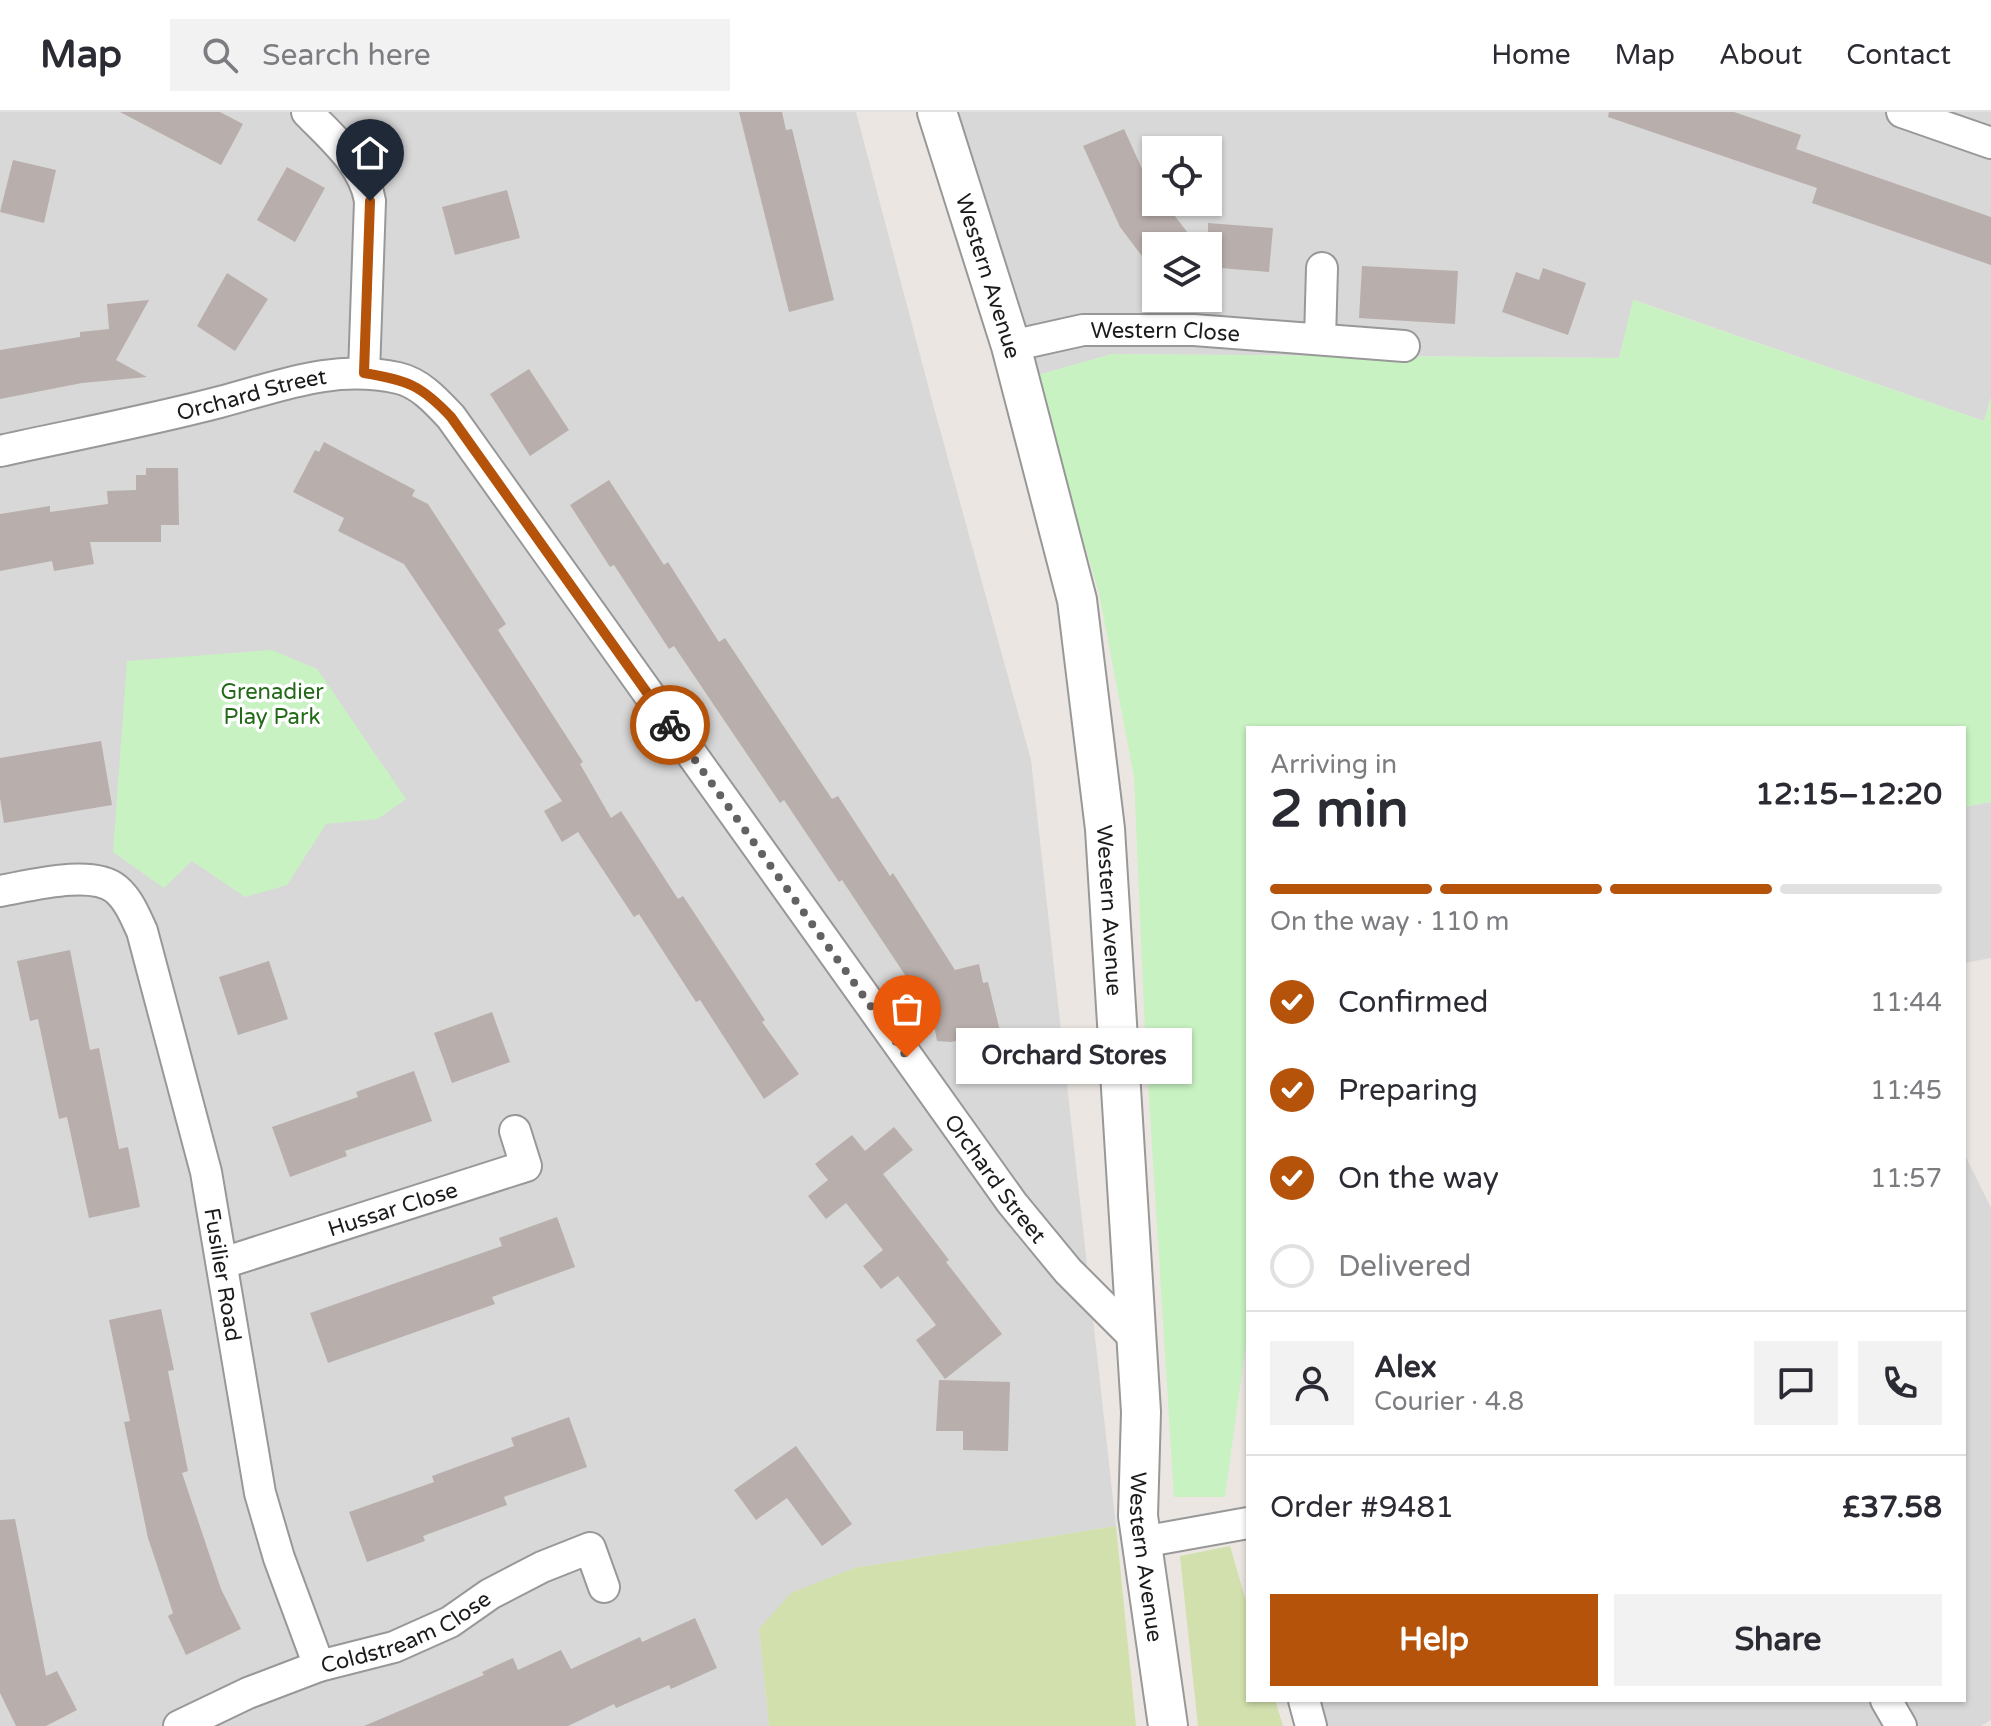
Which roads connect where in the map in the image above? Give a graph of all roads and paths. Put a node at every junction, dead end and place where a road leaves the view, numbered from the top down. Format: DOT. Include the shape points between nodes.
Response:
graph roads {
  1 [pos="307,112"];
  2 [pos="937,112"];
  3 [pos="1902,112"];
  4 [pos="1991,143"];
  5 [pos="1322,268"];
  6 [pos="1320,339"];
  7 [pos="1011,346"];
  8 [pos="1404,346"];
  9 [pos="364,373"];
  10 [pos="0,451"];
  11 [pos="0,891"];
  12 [pos="515,1131"];
  13 [pos="223,1263"];
  14 [pos="1134,1337"];
  15 [pos="1246,1523"];
  16 [pos="1142,1542"];
  17 [pos="604,1587"];
  18 [pos="319,1666"];
  19 [pos="1305,1702"];
  20 [pos="1887,1702"];
  21 [pos="179,1726"];
  22 [pos="1168,1726"];
  23 [pos="1311,1726"];
  24 [pos="1901,1726"];
  1 -- 9 [label="street" via="367,183"];
  2 -- 7 [label="street, Western Avenue"];
  3 -- 4 [label="street"];
  5 -- 6 [label="street"];
  6 -- 7 [label="street, Western Close" via="1194,330 1083,330"];
  6 -- 8 [label="street, Western Close"];
  7 -- 14 [label="street, Western Avenue" via="1077,600 1105,829"];
  9 -- 10 [label="street, Orchard Street" via="316,375"];
  9 -- 14 [label="street, Orchard Street" via="402,379 430,394 451,417 1012,1203 1068,1271"];
  11 -- 13 [label="street, Fusilier Road" via="83,879 114,887 131,907 142,931 206,1172"];
  12 -- 13 [label="street, Hussar Close" via="526,1166"];
  13 -- 18 [label="street, Fusilier Road" via="260,1493"];
  14 -- 16 [label="street, Western Avenue" via="1141,1412"];
  15 -- 16 [label="street"];
  16 -- 22 [label="street, Western Avenue"];
  17 -- 18 [label="street, Coldstream Close" via="590,1548 542,1567 450,1622 394,1647"];
  18 -- 21 [label="street, Coldstream Close"];
  19 -- 23 [label="street"];
  20 -- 24 [label="street"];
}
